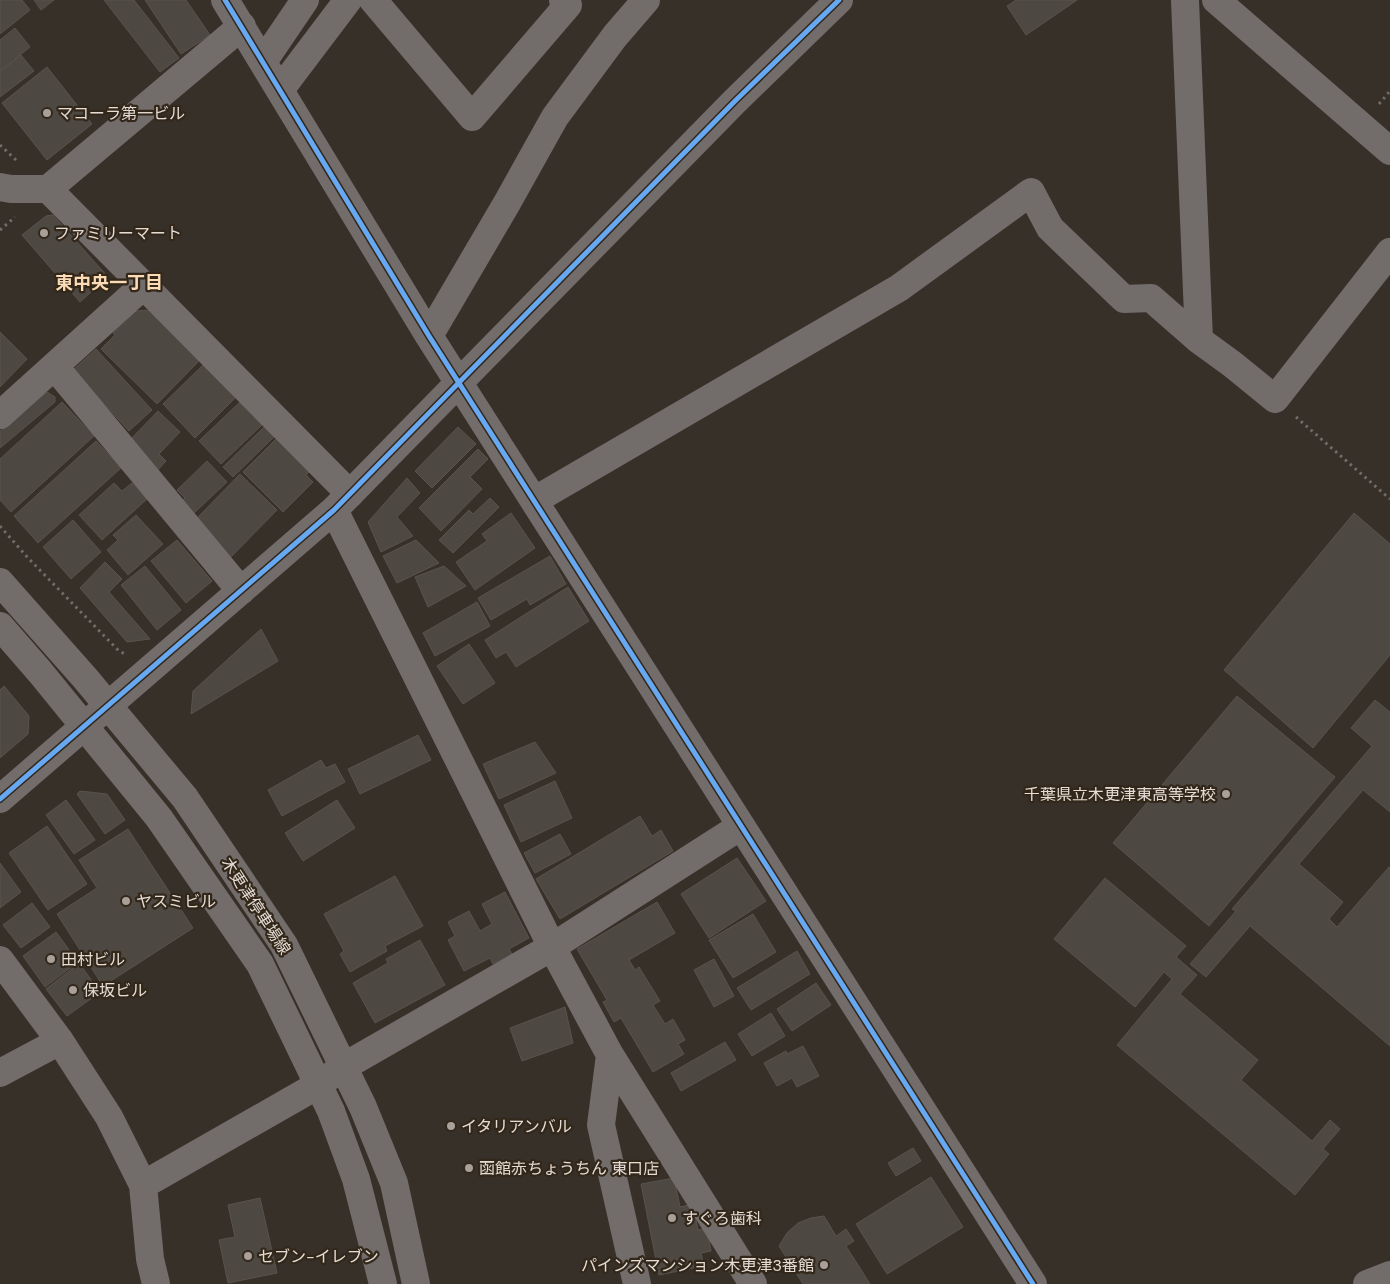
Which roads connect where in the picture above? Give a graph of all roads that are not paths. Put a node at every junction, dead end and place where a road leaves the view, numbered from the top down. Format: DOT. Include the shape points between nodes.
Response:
graph roads {
  1 [pos="226,0"];
  2 [pos="305,0"];
  3 [pos="348,0"];
  4 [pos="373,0"];
  5 [pos="563,0"];
  6 [pos="646,0"];
  7 [pos="839,0"];
  8 [pos="1185,0"];
  9 [pos="1216,0"];
  10 [pos="242,26"];
  11 [pos="263,62"];
  12 [pos="280,90"];
  13 [pos="1390,151"];
  14 [pos="0,187"];
  15 [pos="48,189"];
  16 [pos="1390,252"];
  17 [pos="143,286"];
  18 [pos="430,336"];
  19 [pos="1199,340"];
  20 [pos="55,367"];
  21 [pos="459,382"];
  22 [pos="0,415"];
  23 [pos="535,500"];
  24 [pos="342,502"];
  25 [pos="0,582"];
  26 [pos="241,591"];
  27 [pos="0,626"];
  28 [pos="108,705"];
  29 [pos="84,726"];
  30 [pos="0,799"];
  31 [pos="741,826"];
  32 [pos="552,947"];
  33 [pos="0,960"];
  34 [pos="60,1041"];
  35 [pos="610,1055"];
  36 [pos="344,1067"];
  37 [pos="0,1073"];
  38 [pos="318,1085"];
  39 [pos="142,1185"];
  40 [pos="1390,1275"];
  41 [pos="156,1284"];
  42 [pos="382,1284"];
  43 [pos="416,1284"];
  44 [pos="637,1284"];
  45 [pos="753,1284"];
  46 [pos="1033,1284"];
  47 [pos="1367,1284"];
  1 -- 10 [label="street"];
  2 -- 11 [label="street"];
  3 -- 12 [label="street"];
  4 -- 5 [label="street" via="472,117 568,4"];
  6 -- 18 [label="street" via="555,117"];
  7 -- 21 [label="street" via="735,101"];
  8 -- 19 [label="street"];
  9 -- 13 [label="street"];
  10 -- 11 [label="street"];
  10 -- 15 [label="street"];
  11 -- 12 [label="street"];
  12 -- 18 [label="street"];
  14 -- 15 [label="street"];
  15 -- 17 [label="street"];
  16 -- 19 [label="street" via="1275,399"];
  17 -- 20 [label="street"];
  17 -- 24 [label="street"];
  18 -- 21 [label="street"];
  19 -- 23 [label="street" via="1150,298 1124,299 1050,228 1031,192 899,288"];
  20 -- 22 [label="street"];
  20 -- 26 [label="street"];
  21 -- 23 [label="street"];
  21 -- 24 [label="street"];
  23 -- 31 [label="street"];
  24 -- 26 [label="street"];
  24 -- 32 [label="street"];
  25 -- 28 [label="main road, 木更津停車場線"];
  26 -- 28 [label="street"];
  27 -- 29 [label="main road, 木更津停車場線"];
  28 -- 29 [label="street"];
  28 -- 36 [label="main road, 木更津停車場線" via="185,798 284,945"];
  29 -- 30 [label="street"];
  29 -- 38 [label="main road, 木更津停車場線" via="159,818 260,964"];
  31 -- 32 [label="street"];
  31 -- 46 [label="street"];
  32 -- 35 [label="street"];
  32 -- 36 [label="street"];
  33 -- 34 [label="street"];
  34 -- 37 [label="street"];
  34 -- 39 [label="street" via="109,1117"];
  35 -- 44 [label="street" via="601,1126"];
  35 -- 45 [label="street"];
  36 -- 38 [label="street"];
  36 -- 43 [label="main road, 木更津停車場線" via="394,1184"];
  38 -- 39 [label="street"];
  38 -- 42 [label="main road, 木更津停車場線" via="356,1179"];
  39 -- 41 [label="street"];
  40 -- 47 [label="street"];
}
